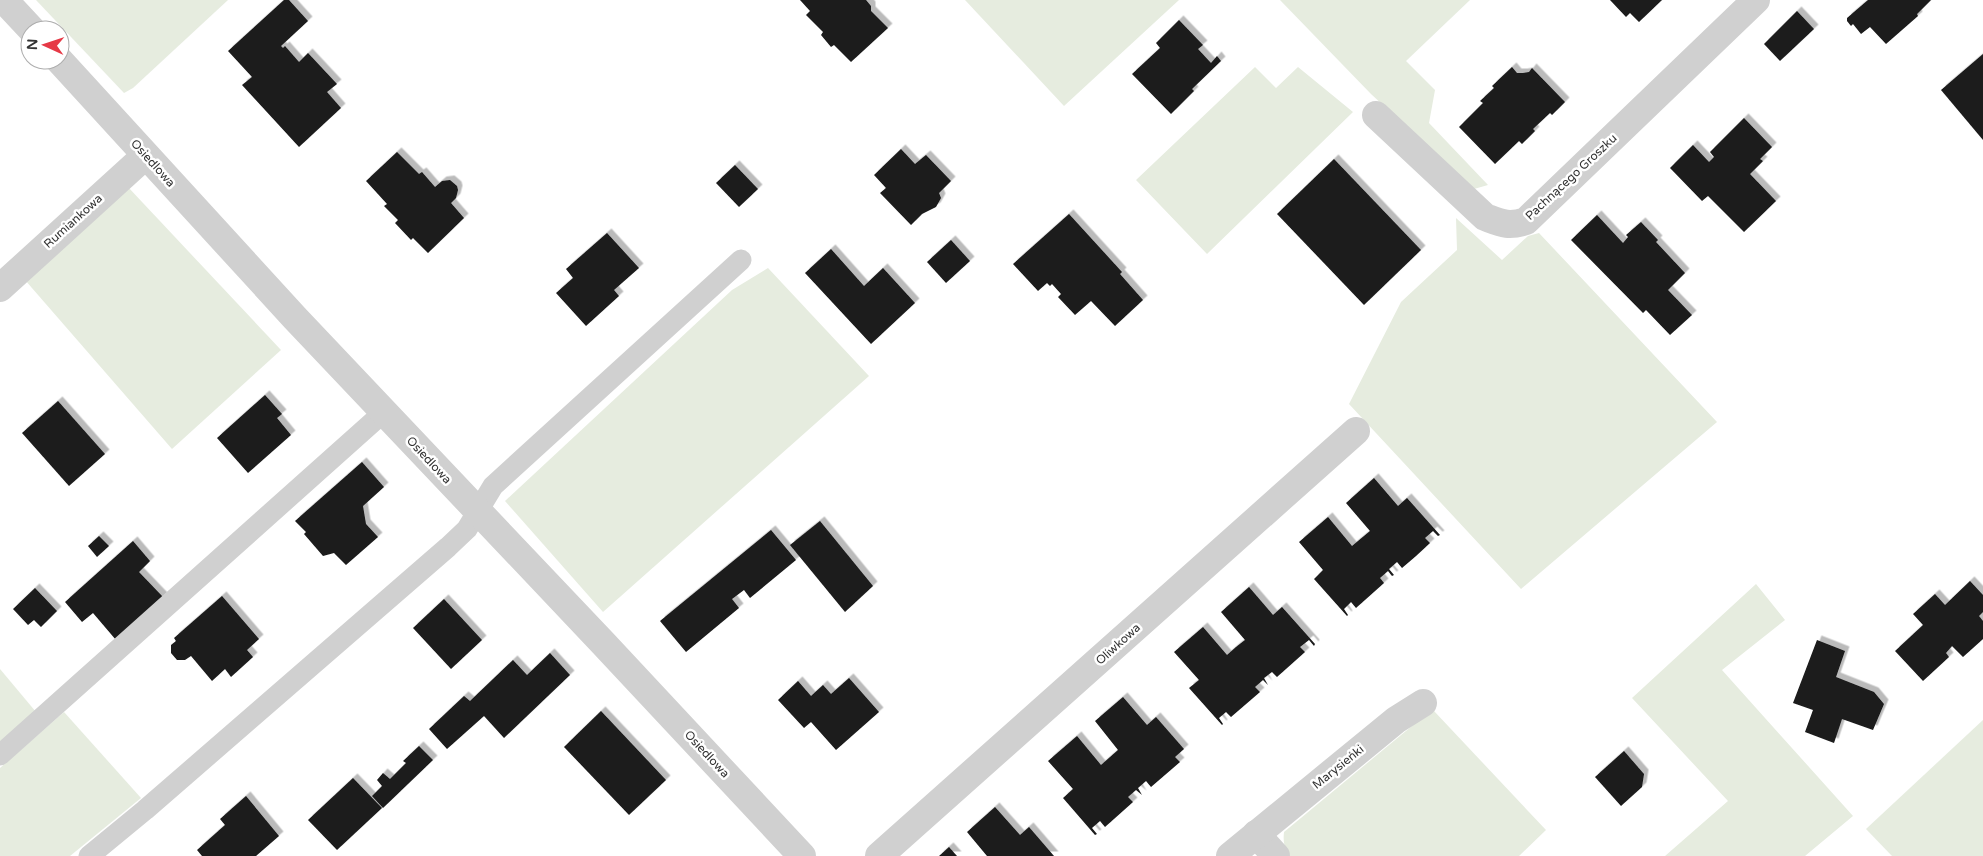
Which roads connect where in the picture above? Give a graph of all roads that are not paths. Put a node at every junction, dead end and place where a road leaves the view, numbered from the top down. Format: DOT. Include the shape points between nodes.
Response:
graph roads {
  1 [pos="4,0"];
  2 [pos="1756,0"];
  3 [pos="23,20"];
  4 [pos="68,70"];
  5 [pos="1376,115"];
  6 [pos="145,156"];
  7 [pos="740,260"];
  8 [pos="0,288"];
  9 [pos="384,412"];
  10 [pos="1356,431"];
  11 [pos="478,512"];
  12 [pos="1423,703"];
  13 [pos="0,755"];
  14 [pos="1256,834"];
  15 [pos="89,856"];
  16 [pos="802,856"];
  17 [pos="879,856"];
  18 [pos="1230,856"];
  19 [pos="1276,856"];
  1 -- 3 [label="street"];
  2 -- 5 [label="street, Pachnącego Groszku" via="1526,221 1514,225 1485,217"];
  4 -- 6 [label="street, Osiedlowa"];
  6 -- 8 [label="street, Rumiankowa"];
  6 -- 9 [label="street, Osiedlowa"];
  7 -- 11 [label="lane" via="494,486"];
  9 -- 11 [label="street, Osiedlowa"];
  9 -- 13 [label="lane"];
  10 -- 17 [label="street, Oliwkowa"];
  11 -- 15 [label="lane" via="448,547"];
  11 -- 16 [label="street, Osiedlowa"];
  12 -- 14 [label="street, Marysieńki" via="1396,720"];
  14 -- 18 [label="street, Marysieńki"];
  14 -- 19 [label="street"];
}
